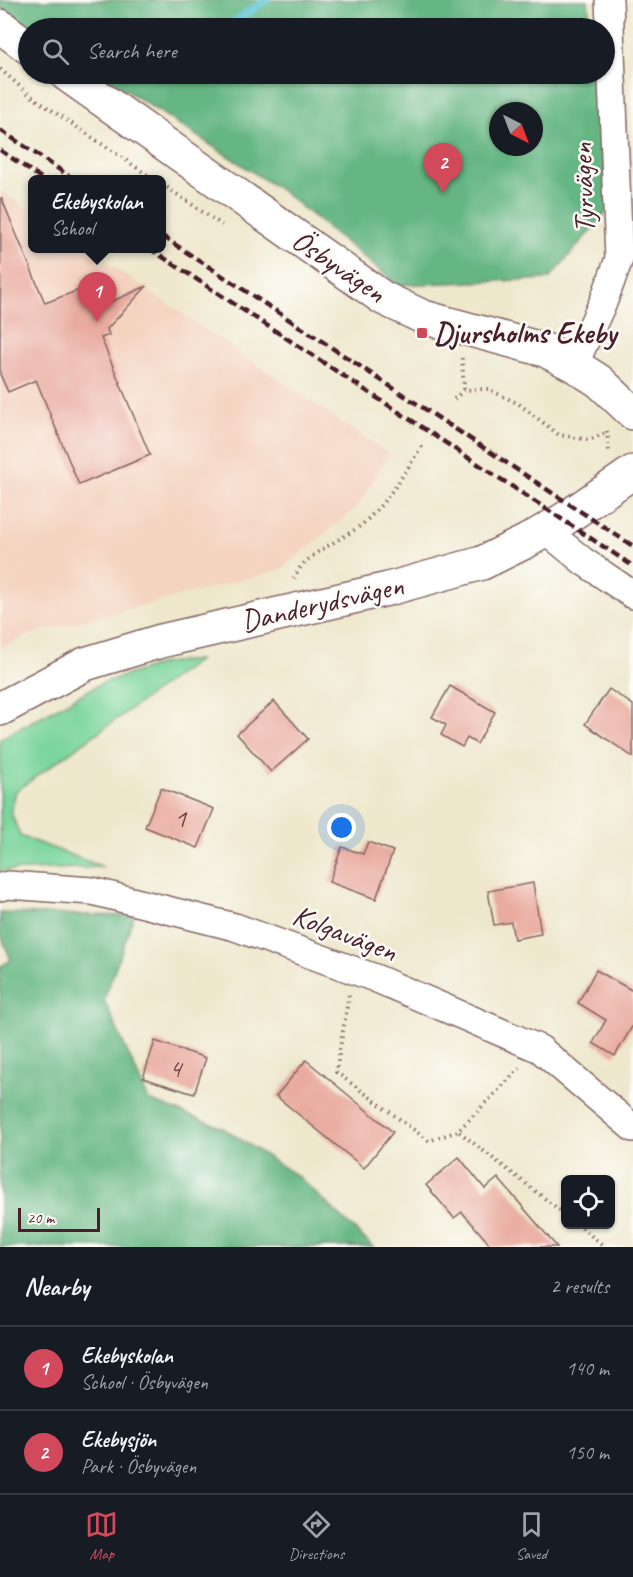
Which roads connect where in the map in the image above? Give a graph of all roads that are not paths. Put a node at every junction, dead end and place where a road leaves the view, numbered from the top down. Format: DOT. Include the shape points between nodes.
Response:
graph roads {
  1 [pos="609,0"];
  2 [pos="610,18"];
  3 [pos="0,26"];
  4 [pos="18,39"];
  5 [pos="80,84"];
  6 [pos="612,84"];
  7 [pos="574,365"];
  8 [pos="625,420"];
  9 [pos="633,472"];
  10 [pos="545,530"];
  11 [pos="633,596"];
  12 [pos="0,709"];
  13 [pos="0,887"];
  14 [pos="633,1128"];
  1 -- 2 [label="street, Tyrvägen"];
  3 -- 4 [label="street"];
  5 -- 7 [label="street, Ösbyvägen" via="383,298 423,317 545,350"];
  6 -- 7 [label="street, Tyrvägen" via="619,259"];
  7 -- 8 [label="street, Ösbyvägen" via="599,381"];
  9 -- 10 [label="street, Danderydsvägen"];
  10 -- 11 [label="street"];
  10 -- 12 [label="street, Danderydsvägen" via="482,563 388,589 161,641 85,664"];
  13 -- 14 [label="street, Kolgavägen" via="92,891 235,927 354,970 540,1049"];
}
